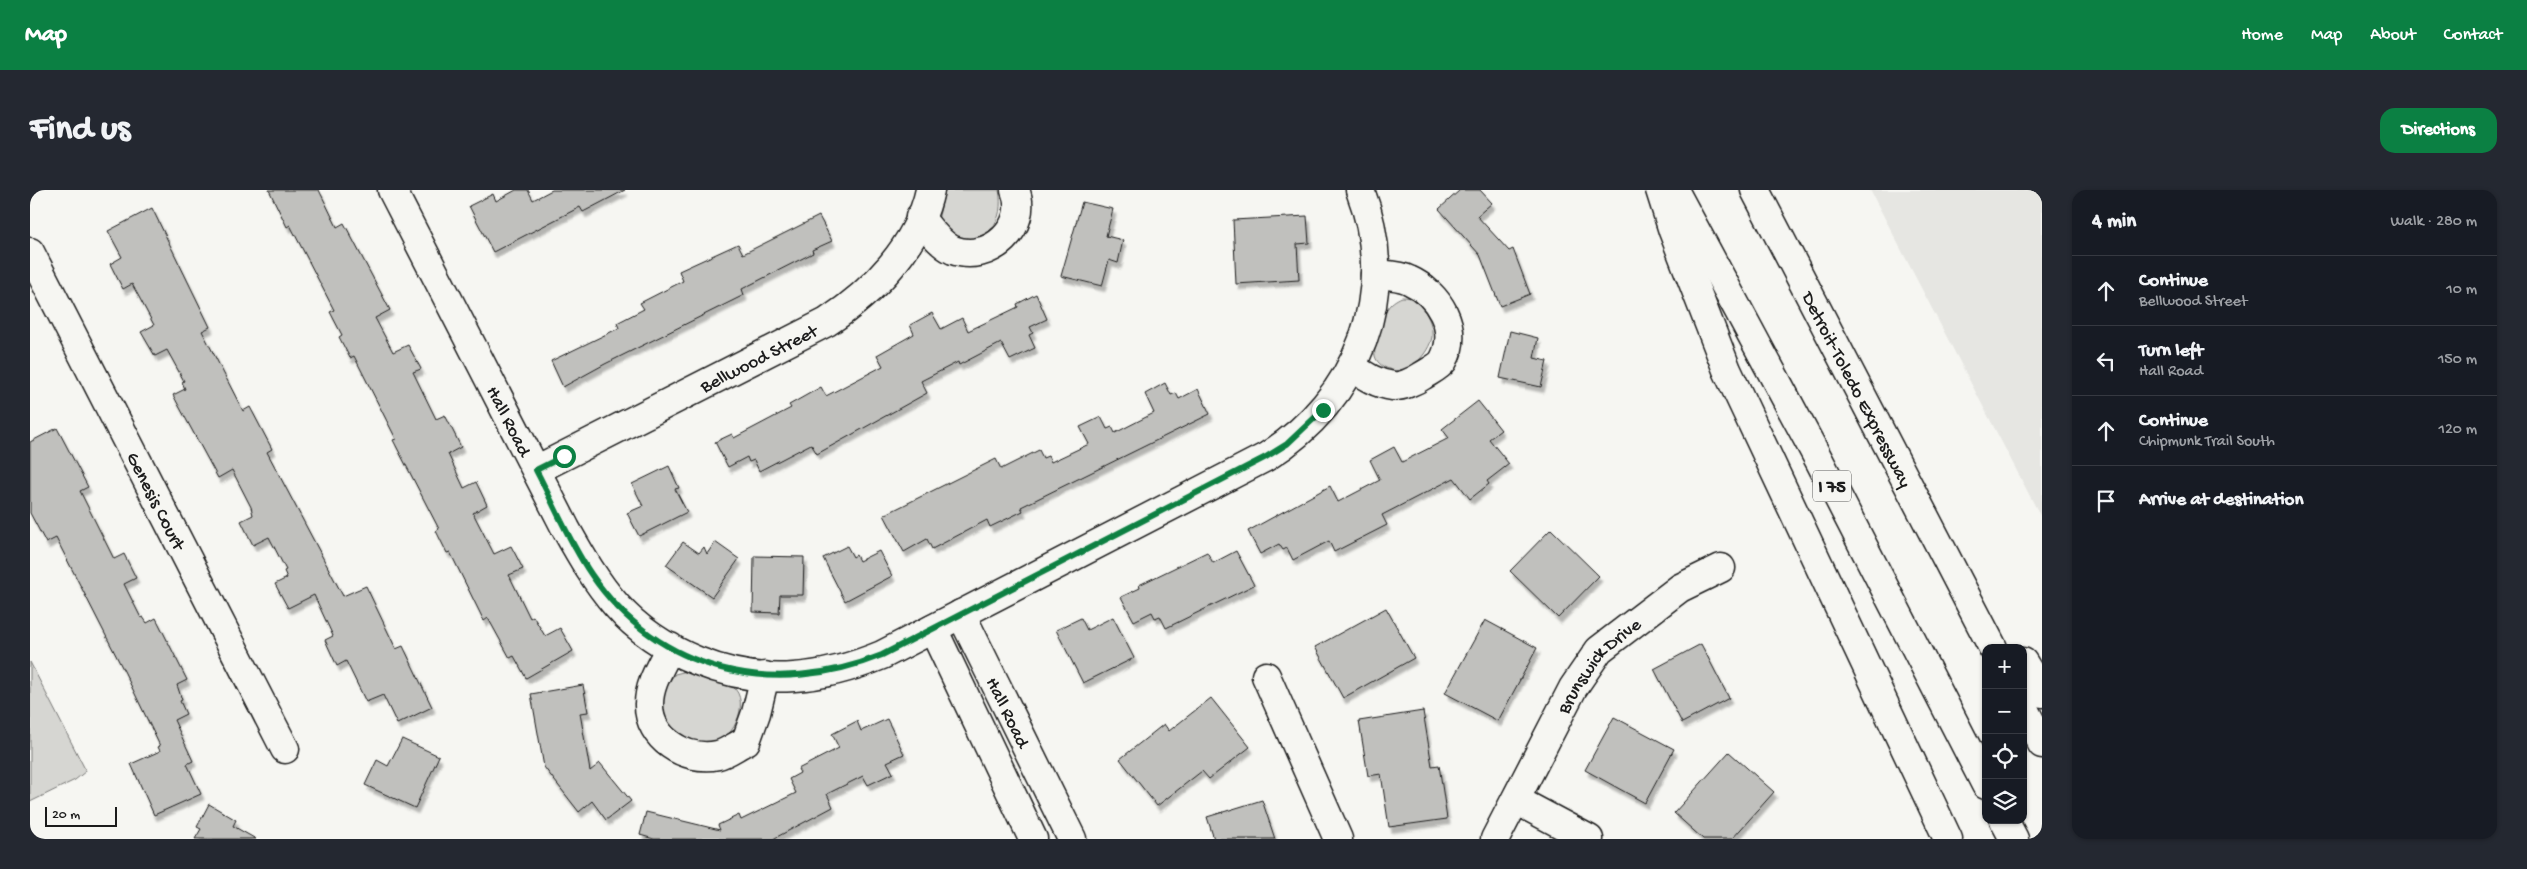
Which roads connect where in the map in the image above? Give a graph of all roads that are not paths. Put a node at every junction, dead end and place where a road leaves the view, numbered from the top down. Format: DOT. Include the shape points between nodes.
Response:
graph roads {
  1 [pos="392,190"];
  2 [pos="930,190"];
  3 [pos="1015,190"];
  4 [pos="1360,190"];
  5 [pos="1660,190"];
  6 [pos="1674,190"];
  7 [pos="1755,190"];
  8 [pos="920,218"];
  9 [pos="30,252"];
  10 [pos="1375,274"];
  11 [pos="1352,367"];
  12 [pos="536,470"];
  13 [pos="1721,568"];
  14 [pos="1961,586"];
  15 [pos="962,614"];
  16 [pos="932,629"];
  17 [pos="1991,644"];
  18 [pos="2009,644"];
  19 [pos="670,647"];
  20 [pos="2027,669"];
  21 [pos="765,676"];
  22 [pos="1266,676"];
  23 [pos="2042,693"];
  24 [pos="2027,715"];
  25 [pos="2042,744"];
  26 [pos="285,749"];
  27 [pos="1983,779"];
  28 [pos="1516,800"];
  29 [pos="2006,824"];
  30 [pos="1033,839"];
  31 [pos="1072,839"];
  32 [pos="1338,839"];
  33 [pos="1495,839"];
  34 [pos="1589,839"];
  35 [pos="1948,839"];
  36 [pos="2014,839"];
  1 -- 12 [label="main road, Hall Road"];
  2 -- 8 [label="main road, Bellwood Street"];
  3 -- 8 [label="main road" via="1017,222 998,245 979,253 953,250"];
  4 -- 10 [label="main road" via="1368,210"];
  5 -- 35 [label="main road" via="1727,370"];
  6 -- 27 [label="main road, I 75" via="1820,462"];
  7 -- 14 [label="main road, Detroit-Toledo Expressway"];
  8 -- 12 [label="main road, Bellwood Street" via="895,261 867,292 827,322"];
  9 -- 26 [label="main road, Genesis Court"];
  10 -- 11 [label="main road" via="1368,324"];
  10 -- 11 [label="main road" via="1407,279 1426,290 1441,306 1449,326 1449,345 1442,363 1417,379 1395,386 1374,381"];
  11 -- 15 [label="main road" via="1323,410 1287,444"];
  12 -- 19 [label="main road, Hall Road" via="591,574 617,607 643,630"];
  13 -- 28 [label="main road, Brunswick Drive" via="1680,588 1599,650 1573,688"];
  14 -- 17 [label="main road"];
  14 -- 18 [label="main road"];
  15 -- 16 [label="main road, Hall Road"];
  15 -- 31 [label="main road, Hall Road"];
  16 -- 21 [label="main road, Hall Road" via="858,665 826,673"];
  16 -- 30 [label="main road, Hall Road"];
  19 -- 21 [label="main road, Hall Road" via="717,667"];
  19 -- 21 [label="main road" via="652,685 649,704 651,725 667,743 693,756 718,755 746,741"];
  20 -- 23 [label="main road"];
  22 -- 32 [label="main road"];
  24 -- 25 [label="main road"];
  28 -- 33 [label="main road, Brunswick Drive"];
  28 -- 34 [label="main road"];
  29 -- 36 [label="main road"];
}
